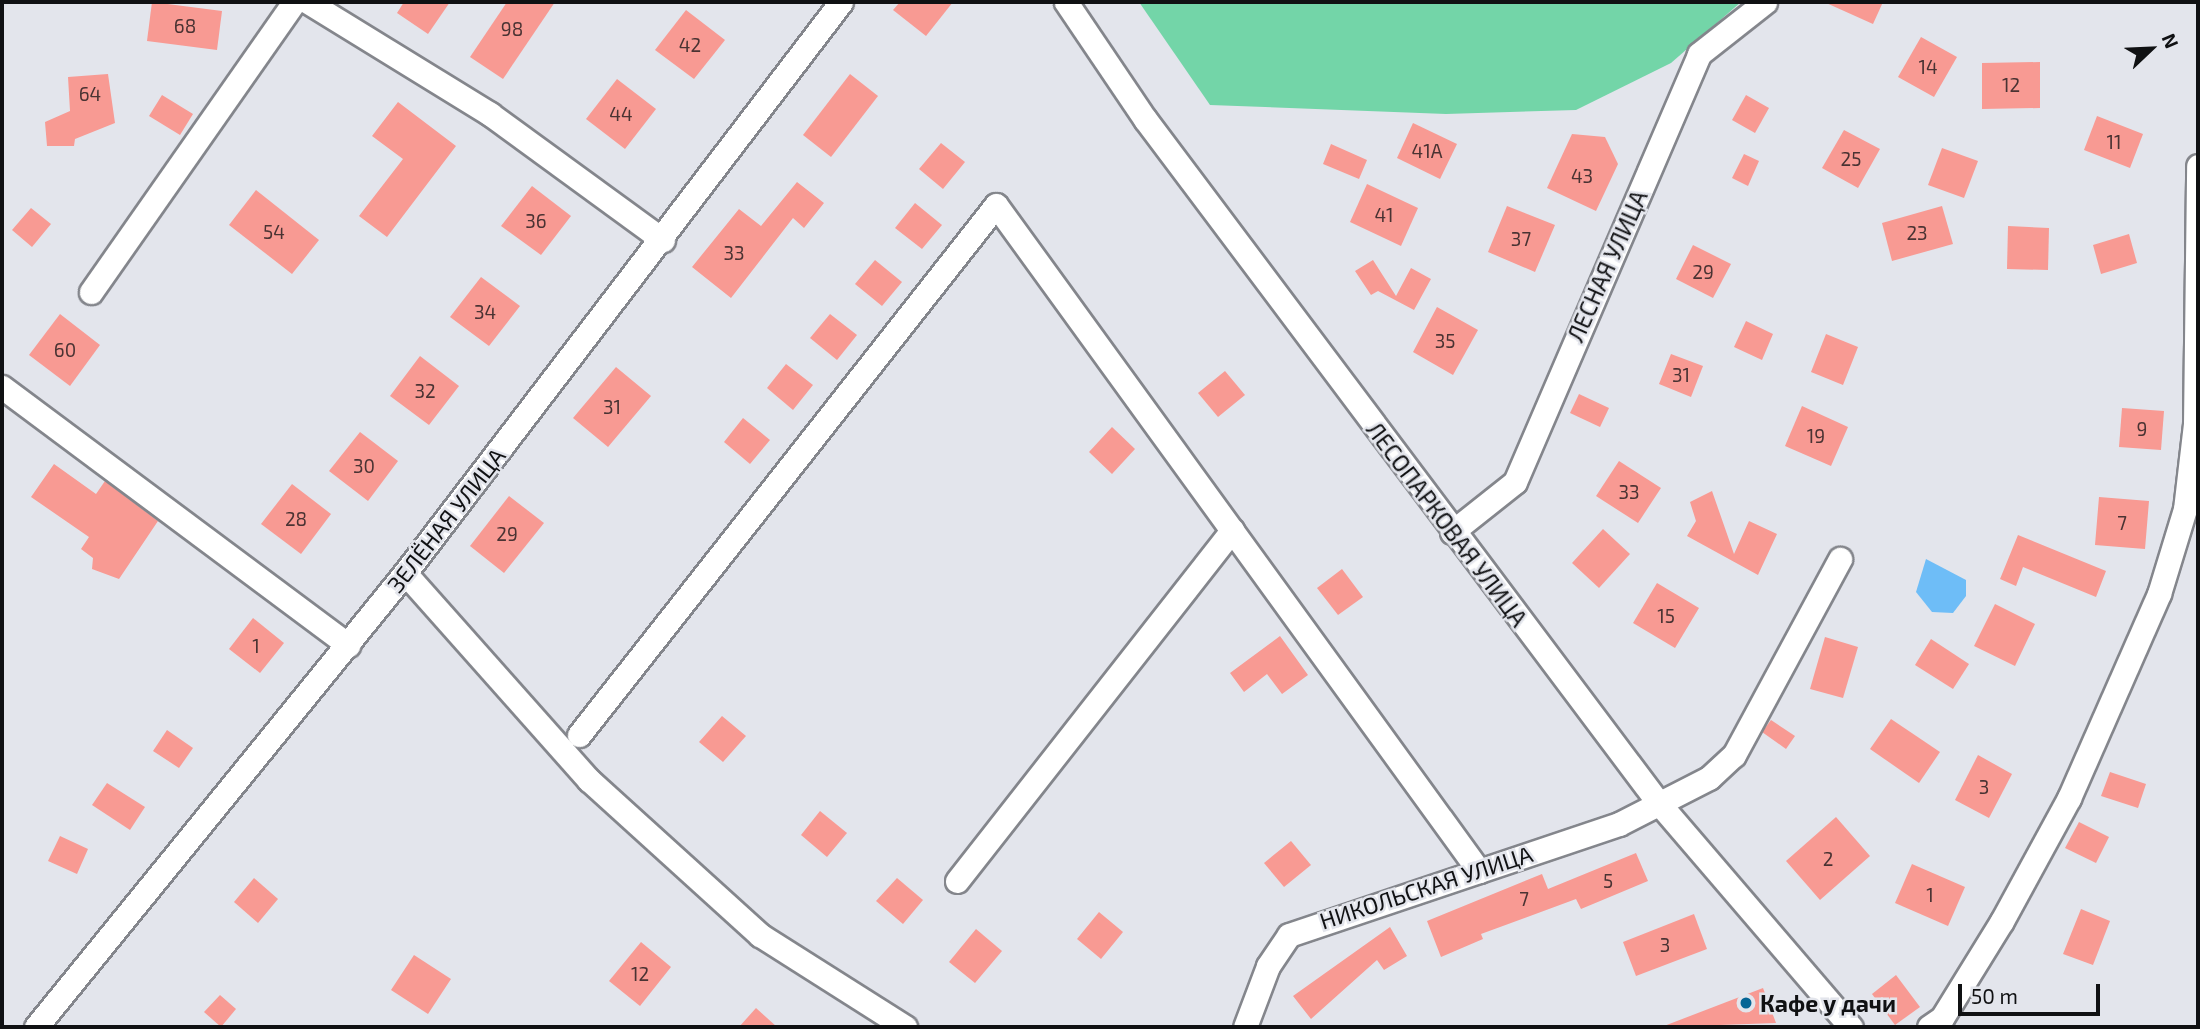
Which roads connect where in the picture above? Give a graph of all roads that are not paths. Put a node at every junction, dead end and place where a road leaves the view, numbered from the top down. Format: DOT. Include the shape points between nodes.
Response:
graph roads {
  1 [pos="294,2"];
  2 [pos="308,2"];
  3 [pos="841,2"];
  4 [pos="1066,2"];
  5 [pos="1765,2"];
  6 [pos="2198,166"];
  7 [pos="663,240"];
  8 [pos="91,292"];
  9 [pos="2197,308"];
  10 [pos="2,387"];
  11 [pos="1232,530"];
  12 [pos="1452,532"];
  13 [pos="1840,559"];
  14 [pos="405,573"];
  15 [pos="348,645"];
  16 [pos="579,735"];
  17 [pos="1657,801"];
  18 [pos="1479,871"];
  19 [pos="957,881"];
  20 [pos="36,1027"];
  21 [pos="905,1027"];
  22 [pos="1245,1027"];
  23 [pos="1851,1027"];
  24 [pos="1929,1027"];
  1 -- 8 [label="street"];
  2 -- 7 [label="street" via="490,114"];
  3 -- 7 [label="street, ЗЕЛЁНАЯ УЛИЦА"];
  4 -- 12 [label="street, ЛЕСОПАРКОВАЯ УЛИЦА" via="1145,119"];
  5 -- 12 [label="street, ЛЕСНАЯ УЛИЦА" via="1699,54 1515,482"];
  6 -- 9 [label="street"];
  7 -- 14 [label="street, ЗЕЛЁНАЯ УЛИЦА"];
  9 -- 24 [label="street" via="2195,424 2185,509 2159,594 2068,798 2001,921 1942,1018"];
  10 -- 15 [label="street"];
  11 -- 16 [label="street" via="996,205"];
  11 -- 18 [label="street"];
  11 -- 19 [label="street"];
  12 -- 17 [label="street, ЛЕСОПАРКОВАЯ УЛИЦА"];
  13 -- 17 [label="street, НИКОЛЬСКАЯ УЛИЦА" via="1734,755 1709,778"];
  14 -- 15 [label="street, ЗЕЛЁНАЯ УЛИЦА"];
  14 -- 21 [label="street" via="619,807 760,935"];
  15 -- 20 [label="street, ЗЕЛЁНАЯ УЛИЦА"];
  17 -- 18 [label="street, НИКОЛЬСКАЯ УЛИЦА" via="1619,824"];
  17 -- 23 [label="street, ЛЕСОПАРКОВАЯ УЛИЦА"];
  18 -- 22 [label="street, НИКОЛЬСКАЯ УЛИЦА" via="1289,935 1268,966"];
}
